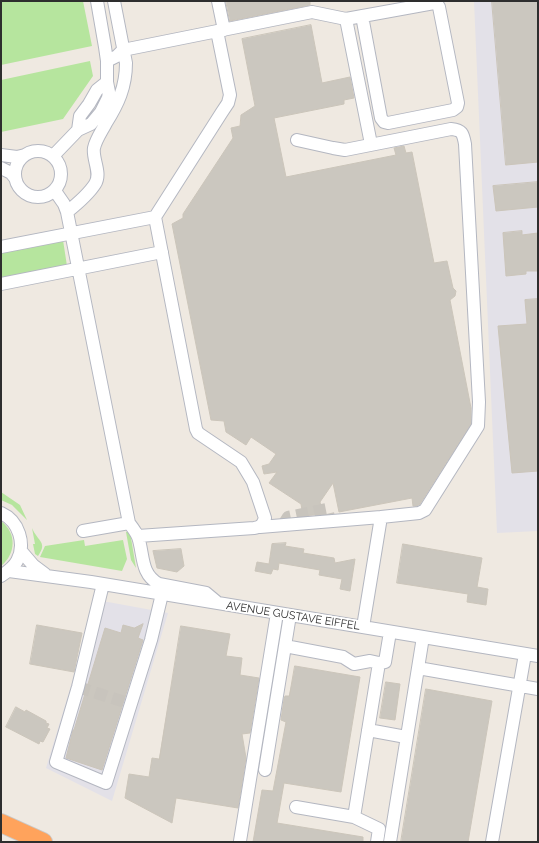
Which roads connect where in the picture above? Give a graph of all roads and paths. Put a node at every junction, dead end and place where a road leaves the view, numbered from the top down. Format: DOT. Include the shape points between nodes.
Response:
graph roads {
  1 [pos="97,1"];
  2 [pos="114,1"];
  3 [pos="218,1"];
  4 [pos="311,6"];
  5 [pos="362,16"];
  6 [pos="346,19"];
  7 [pos="220,31"];
  8 [pos="123,50"];
  9 [pos="107,61"];
  10 [pos="297,140"];
  11 [pos="371,144"];
  12 [pos="1,155"];
  13 [pos="25,155"];
  14 [pos="53,156"];
  15 [pos="1,168"];
  16 [pos="15,178"];
  17 [pos="55,191"];
  18 [pos="67,212"];
  19 [pos="155,217"];
  20 [pos="72,233"];
  21 [pos="1,247"];
  22 [pos="162,252"];
  23 [pos="79,269"];
  24 [pos="1,284"];
  25 [pos="1,513"];
  26 [pos="381,517"];
  27 [pos="130,523"];
  28 [pos="260,527"];
  29 [pos="83,531"];
  30 [pos="138,536"];
  31 [pos="20,551"];
  32 [pos="5,573"];
  33 [pos="48,575"];
  34 [pos="103,584"];
  35 [pos="162,594"];
  36 [pos="219,603"];
  37 [pos="277,613"];
  38 [pos="290,615"];
  39 [pos="363,627"];
  40 [pos="390,632"];
  41 [pos="423,637"];
  42 [pos="285,646"];
  43 [pos="534,654"];
  44 [pos="379,663"];
  45 [pos="418,668"];
  46 [pos="519,686"];
  47 [pos="538,690"];
  48 [pos="368,730"];
  49 [pos="406,737"];
  50 [pos="265,770"];
  51 [pos="296,807"];
  52 [pos="354,817"];
  53 [pos="1,823"];
  54 [pos="240,841"];
  55 [pos="43,842"];
  56 [pos="377,842"];
  57 [pos="390,842"];
  58 [pos="492,842"];
  1 -- 9 [label="street"];
  2 -- 8 [label="street"];
  3 -- 7 [label="street"];
  4 -- 6 [label="street"];
  4 -- 7 [label="street"];
  5 -- 5 [label="street" via="437,4 457,107 454,110 384,122 381,118"];
  5 -- 6 [label="street"];
  6 -- 11 [label="street"];
  7 -- 8 [label="street"];
  7 -- 19 [label="street" via="229,100"];
  8 -- 9 [label="street"];
  8 -- 18 [label="street" via="126,63 123,91 98,137 94,150 96,183"];
  9 -- 14 [label="street" via="107,82 97,90 80,116 78,130"];
  10 -- 11 [label="street" via="346,150"];
  11 -- 26 [label="street" via="451,129 458,130 463,135 479,402 478,426 425,510 419,513"];
  12 -- 13 [label="street"];
  13 -- 14 [label="street" via="39,151"];
  13 -- 16 [label="street" via="17,165"];
  14 -- 17 [label="street" via="58,162 62,178"];
  15 -- 16 [label="street"];
  16 -- 17 [label="street" via="22,191 35,198 49,196"];
  17 -- 18 [label="street"];
  18 -- 20 [label="street"];
  19 -- 20 [label="street"];
  19 -- 22 [label="street"];
  20 -- 21 [label="street"];
  20 -- 23 [label="street"];
  22 -- 23 [label="street"];
  22 -- 28 [label="street" via="196,429 198,433 241,462 246,469 255,487 264,518 264,523"];
  23 -- 24 [label="street"];
  23 -- 27 [label="street"];
  25 -- 31 [label="street" via="13,522 18,530"];
  26 -- 28 [label="street"];
  26 -- 39 [label="street"];
  27 -- 29 [label="street"];
  27 -- 30 [label="street"];
  28 -- 30 [label="street"];
  30 -- 36 [label="street" via="145,570 154,582 206,593"];
  31 -- 32 [label="street" via="17,561"];
  31 -- 33 [label="street, AVENUE GUSTAVE EIFFEL" via="33,565"];
  32 -- 33 [label="street, AVENUE GUSTAVE EIFFEL"];
  33 -- 34 [label="street, AVENUE GUSTAVE EIFFEL"];
  34 -- 35 [label="street, AVENUE GUSTAVE EIFFEL"];
  34 -- 35 [label="street" via="78,687 56,762 106,783 151,640"];
  35 -- 36 [label="street, AVENUE GUSTAVE EIFFEL"];
  36 -- 37 [label="street, AVENUE GUSTAVE EIFFEL"];
  37 -- 38 [label="street, AVENUE GUSTAVE EIFFEL"];
  37 -- 54 [label="street"];
  38 -- 39 [label="street, AVENUE GUSTAVE EIFFEL"];
  38 -- 42 [label="street"];
  39 -- 40 [label="street, AVENUE GUSTAVE EIFFEL"];
  40 -- 41 [label="street, AVENUE GUSTAVE EIFFEL"];
  40 -- 44 [label="street" via="385,662"];
  41 -- 43 [label="street, AVENUE GUSTAVE EIFFEL"];
  41 -- 45 [label="street"];
  42 -- 44 [label="street" via="342,657 354,664 370,661"];
  42 -- 50 [label="street"];
  43 -- 46 [label="street"];
  44 -- 48 [label="street"];
  45 -- 46 [label="street"];
  45 -- 49 [label="street"];
  46 -- 47 [label="street"];
  46 -- 58 [label="street"];
  48 -- 49 [label="street"];
  48 -- 52 [label="street"];
  49 -- 57 [label="street"];
  51 -- 52 [label="street"];
  52 -- 56 [label="street" via="379,829"];
  53 -- 55 [label="highway"];
}
